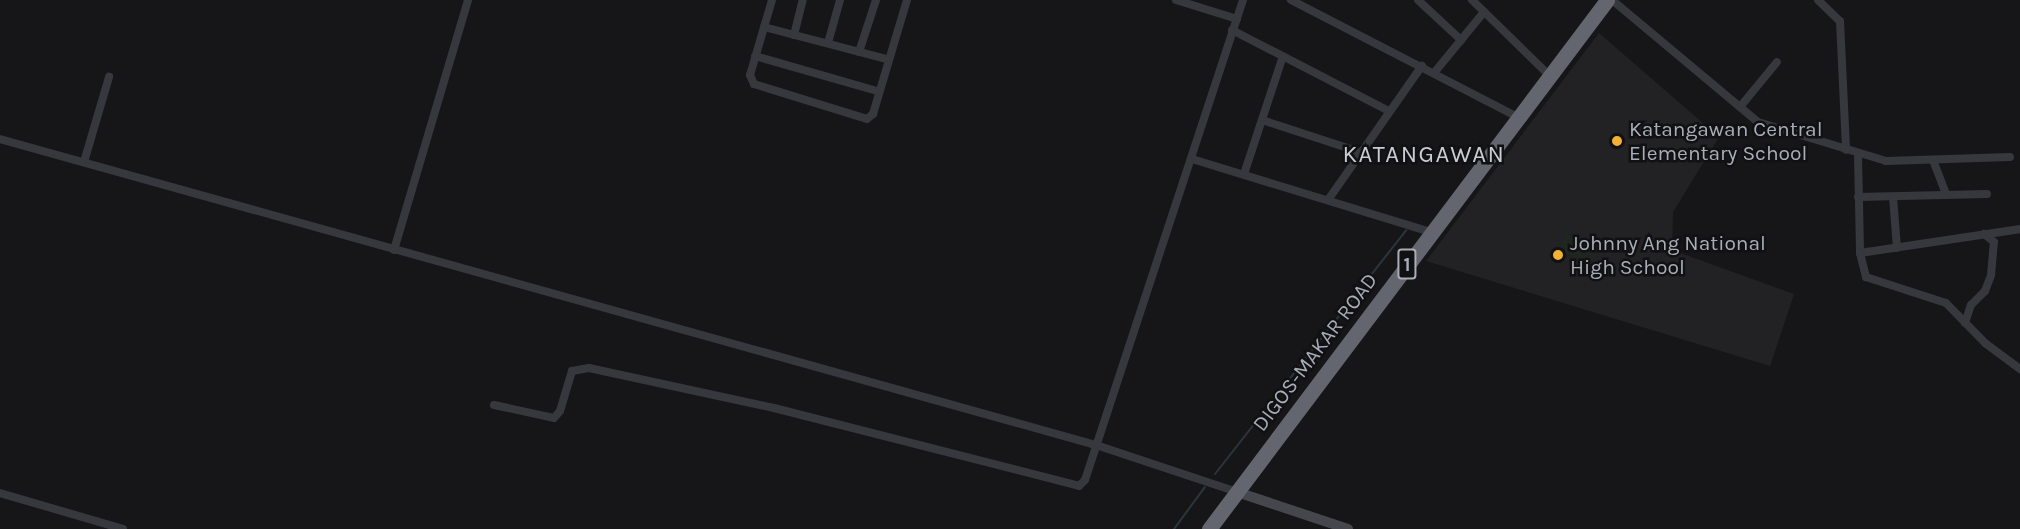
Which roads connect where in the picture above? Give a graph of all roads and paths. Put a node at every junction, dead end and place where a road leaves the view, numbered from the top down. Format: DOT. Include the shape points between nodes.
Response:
graph roads {
  1 [pos="468,0"];
  2 [pos="772,0"];
  3 [pos="803,0"];
  4 [pos="840,0"];
  5 [pos="876,0"];
  6 [pos="907,0"];
  7 [pos="1176,0"];
  8 [pos="1244,0"];
  9 [pos="1292,0"];
  10 [pos="1419,0"];
  11 [pos="1472,0"];
  12 [pos="1607,0"];
  13 [pos="1612,0"];
  14 [pos="1818,0"];
  15 [pos="1305,3"];
  16 [pos="1484,12"];
  17 [pos="1237,19"];
  18 [pos="764,27"];
  19 [pos="1232,30"];
  20 [pos="794,34"];
  21 [pos="1461,40"];
  22 [pos="828,43"];
  23 [pos="859,51"];
  24 [pos="755,56"];
  25 [pos="1283,56"];
  26 [pos="887,59"];
  27 [pos="1777,62"];
  28 [pos="1422,66"];
  29 [pos="1434,73"];
  30 [pos="1550,76"];
  31 [pos="109,77"];
  32 [pos="877,91"];
  33 [pos="1740,107"];
  34 [pos="1389,111"];
  35 [pos="1518,117"];
  36 [pos="1262,120"];
  37 [pos="0,139"];
  38 [pos="1846,150"];
  39 [pos="1359,152"];
  40 [pos="1858,155"];
  41 [pos="2010,157"];
  42 [pos="1192,159"];
  43 [pos="1933,160"];
  44 [pos="84,162"];
  45 [pos="1244,174"];
  46 [pos="1946,194"];
  47 [pos="1987,194"];
  48 [pos="1858,197"];
  49 [pos="1893,197"];
  50 [pos="1328,200"];
  51 [pos="2020,229"];
  52 [pos="1431,232"];
  53 [pos="1984,234"];
  54 [pos="1897,248"];
  55 [pos="394,250"];
  56 [pos="1860,252"];
  57 [pos="1965,323"];
  58 [pos="2020,369"];
  59 [pos="494,405"];
  60 [pos="1096,445"];
  61 [pos="1237,492"];
  62 [pos="0,493"];
  63 [pos="123,529"];
  64 [pos="1209,529"];
  65 [pos="1348,529"];
  1 -- 55 [label="street"];
  2 -- 18 [label="street"];
  3 -- 20 [label="street"];
  4 -- 22 [label="street"];
  5 -- 23 [label="street"];
  6 -- 26 [label="street"];
  7 -- 17 [label="street"];
  8 -- 17 [label="street"];
  9 -- 15 [label="street"];
  10 -- 21 [label="street"];
  11 -- 16 [label="street"];
  12 -- 30 [label="highway, DIGOS-MAKAR ROAD / 1"];
  13 -- 33 [label="street"];
  14 -- 38 [label="street" via="1840,21"];
  15 -- 28 [label="street"];
  16 -- 21 [label="street"];
  16 -- 30 [label="street"];
  17 -- 19 [label="street"];
  18 -- 20 [label="street"];
  18 -- 24 [label="street"];
  19 -- 25 [label="street"];
  19 -- 42 [label="street"];
  20 -- 22 [label="street"];
  21 -- 29 [label="street"];
  22 -- 23 [label="street"];
  23 -- 26 [label="street"];
  24 -- 32 [label="street"];
  24 -- 32 [label="street" via="751,79 758,87 864,118 872,116"];
  25 -- 34 [label="street"];
  25 -- 36 [label="street"];
  26 -- 32 [label="street"];
  27 -- 33 [label="street"];
  28 -- 29 [label="street"];
  28 -- 34 [label="street"];
  29 -- 35 [label="street"];
  30 -- 35 [label="highway, DIGOS-MAKAR ROAD / 1"];
  31 -- 44 [label="street"];
  33 -- 38 [label="street" via="1758,122 1792,129"];
  34 -- 39 [label="street"];
  35 -- 52 [label="highway, DIGOS-MAKAR ROAD / 1"];
  36 -- 39 [label="street"];
  36 -- 45 [label="street"];
  37 -- 44 [label="street"];
  38 -- 40 [label="street"];
  39 -- 50 [label="street"];
  40 -- 43 [label="street" via="1886,161"];
  40 -- 48 [label="street"];
  41 -- 43 [label="street"];
  42 -- 45 [label="street"];
  42 -- 60 [label="street"];
  43 -- 46 [label="street"];
  44 -- 55 [label="street"];
  45 -- 50 [label="street"];
  46 -- 47 [label="street"];
  46 -- 49 [label="street"];
  48 -- 49 [label="street"];
  48 -- 56 [label="street"];
  49 -- 54 [label="street"];
  50 -- 52 [label="street"];
  51 -- 53 [label="street"];
  52 -- 61 [label="highway, DIGOS-MAKAR ROAD / 1"];
  53 -- 54 [label="street"];
  53 -- 57 [label="street" via="1994,242 1991,275 1985,291 1971,305"];
  54 -- 56 [label="street"];
  55 -- 60 [label="street"];
  56 -- 57 [label="street" via="1866,277 1941,301"];
  57 -- 58 [label="street"];
  59 -- 60 [label="street" via="554,418 560,411 572,371 589,368 774,408 1075,486 1083,483"];
  60 -- 61 [label="street"];
  61 -- 64 [label="highway, DIGOS-MAKAR ROAD / 1"];
  61 -- 65 [label="street"];
  62 -- 63 [label="street"];
}
